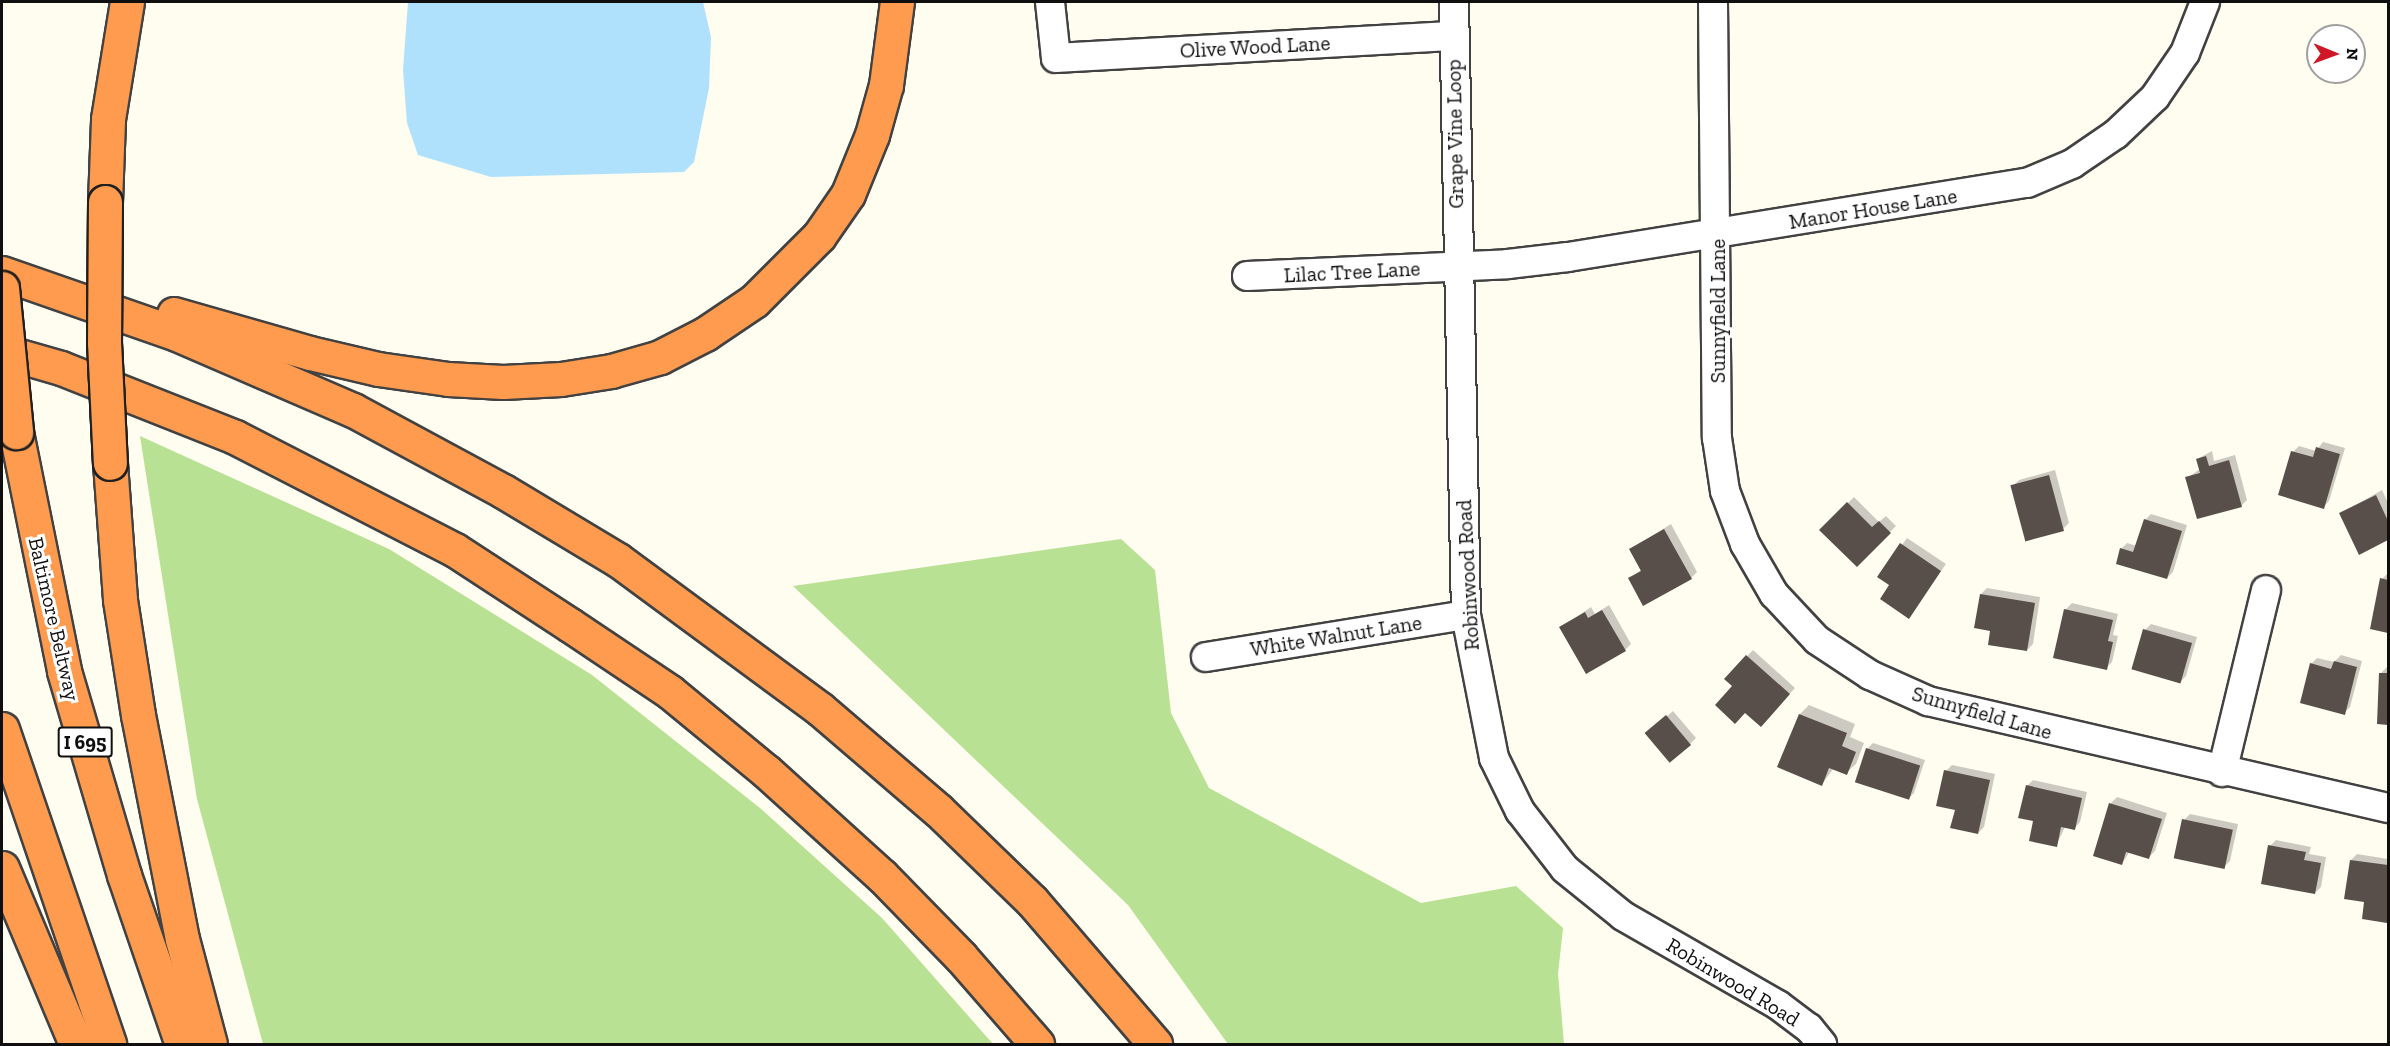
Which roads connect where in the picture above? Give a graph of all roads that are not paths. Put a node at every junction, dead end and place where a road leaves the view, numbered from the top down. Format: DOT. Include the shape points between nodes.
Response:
graph roads {
  1 [pos="127,2"];
  2 [pos="897,2"];
  3 [pos="1050,2"];
  4 [pos="1454,2"];
  5 [pos="1713,2"];
  6 [pos="2205,2"];
  7 [pos="1454,36"];
  8 [pos="1718,233"];
  9 [pos="2,260"];
  10 [pos="1457,267"];
  11 [pos="2,273"];
  12 [pos="1247,276"];
  13 [pos="2,288"];
  14 [pos="2,351"];
  15 [pos="2266,590"];
  16 [pos="1466,615"];
  17 [pos="1206,657"];
  18 [pos="2,729"];
  19 [pos="2222,772"];
  20 [pos="2388,808"];
  21 [pos="2,868"];
  22 [pos="76,1044"];
  23 [pos="109,1044"];
  24 [pos="182,1044"];
  25 [pos="210,1044"];
  26 [pos="1037,1044"];
  27 [pos="1155,1044"];
  28 [pos="1822,1044"];
  1 -- 25 [label="highway, bridge" via="108,119 105,202 104,342 120,600 182,939"];
  2 -- 9 [label="highway" via="886,85 872,135 848,194 819,236 754,301 705,334 660,357 611,371 503,382 378,369 218,327"];
  3 -- 7 [label="street, Olive Wood Lane" via="1056,58"];
  4 -- 7 [label="street, Grape Vine Loop"];
  5 -- 8 [label="street, Sunnyfield Lane"];
  6 -- 8 [label="street, Manor House Lane" via="2185,53 2155,98 2116,134 2072,164 2027,183 1975,194"];
  7 -- 10 [label="street, Grape Vine Loop"];
  8 -- 10 [label="street, Manor House Lane" via="1568,257"];
  8 -- 19 [label="street, Sunnyfield Lane" via="1717,438 1725,491 1745,544 1774,594 1817,640 1870,675 1928,701"];
  10 -- 12 [label="street, Lilac Tree Lane"];
  10 -- 16 [label="street, Robinwood Road"];
  11 -- 27 [label="highway" via="177,334 352,410 503,491 618,560 820,709 938,810 1032,901"];
  13 -- 24 [label="highway, Baltimore Beltway / I 695, bridge" via="16,432 64,671 124,874"];
  14 -- 26 [label="highway" via="61,368 153,403 284,462 455,550 643,674 766,771 882,876 961,957"];
  15 -- 19 [label="street"];
  16 -- 17 [label="street, White Walnut Lane"];
  16 -- 28 [label="street, Robinwood Road" via="1494,758 1520,811 1565,869 1623,916 1778,1005 1809,1028"];
  18 -- 23 [label="highway"];
  19 -- 20 [label="street, Sunnyfield Lane"];
  21 -- 22 [label="highway"];
}
